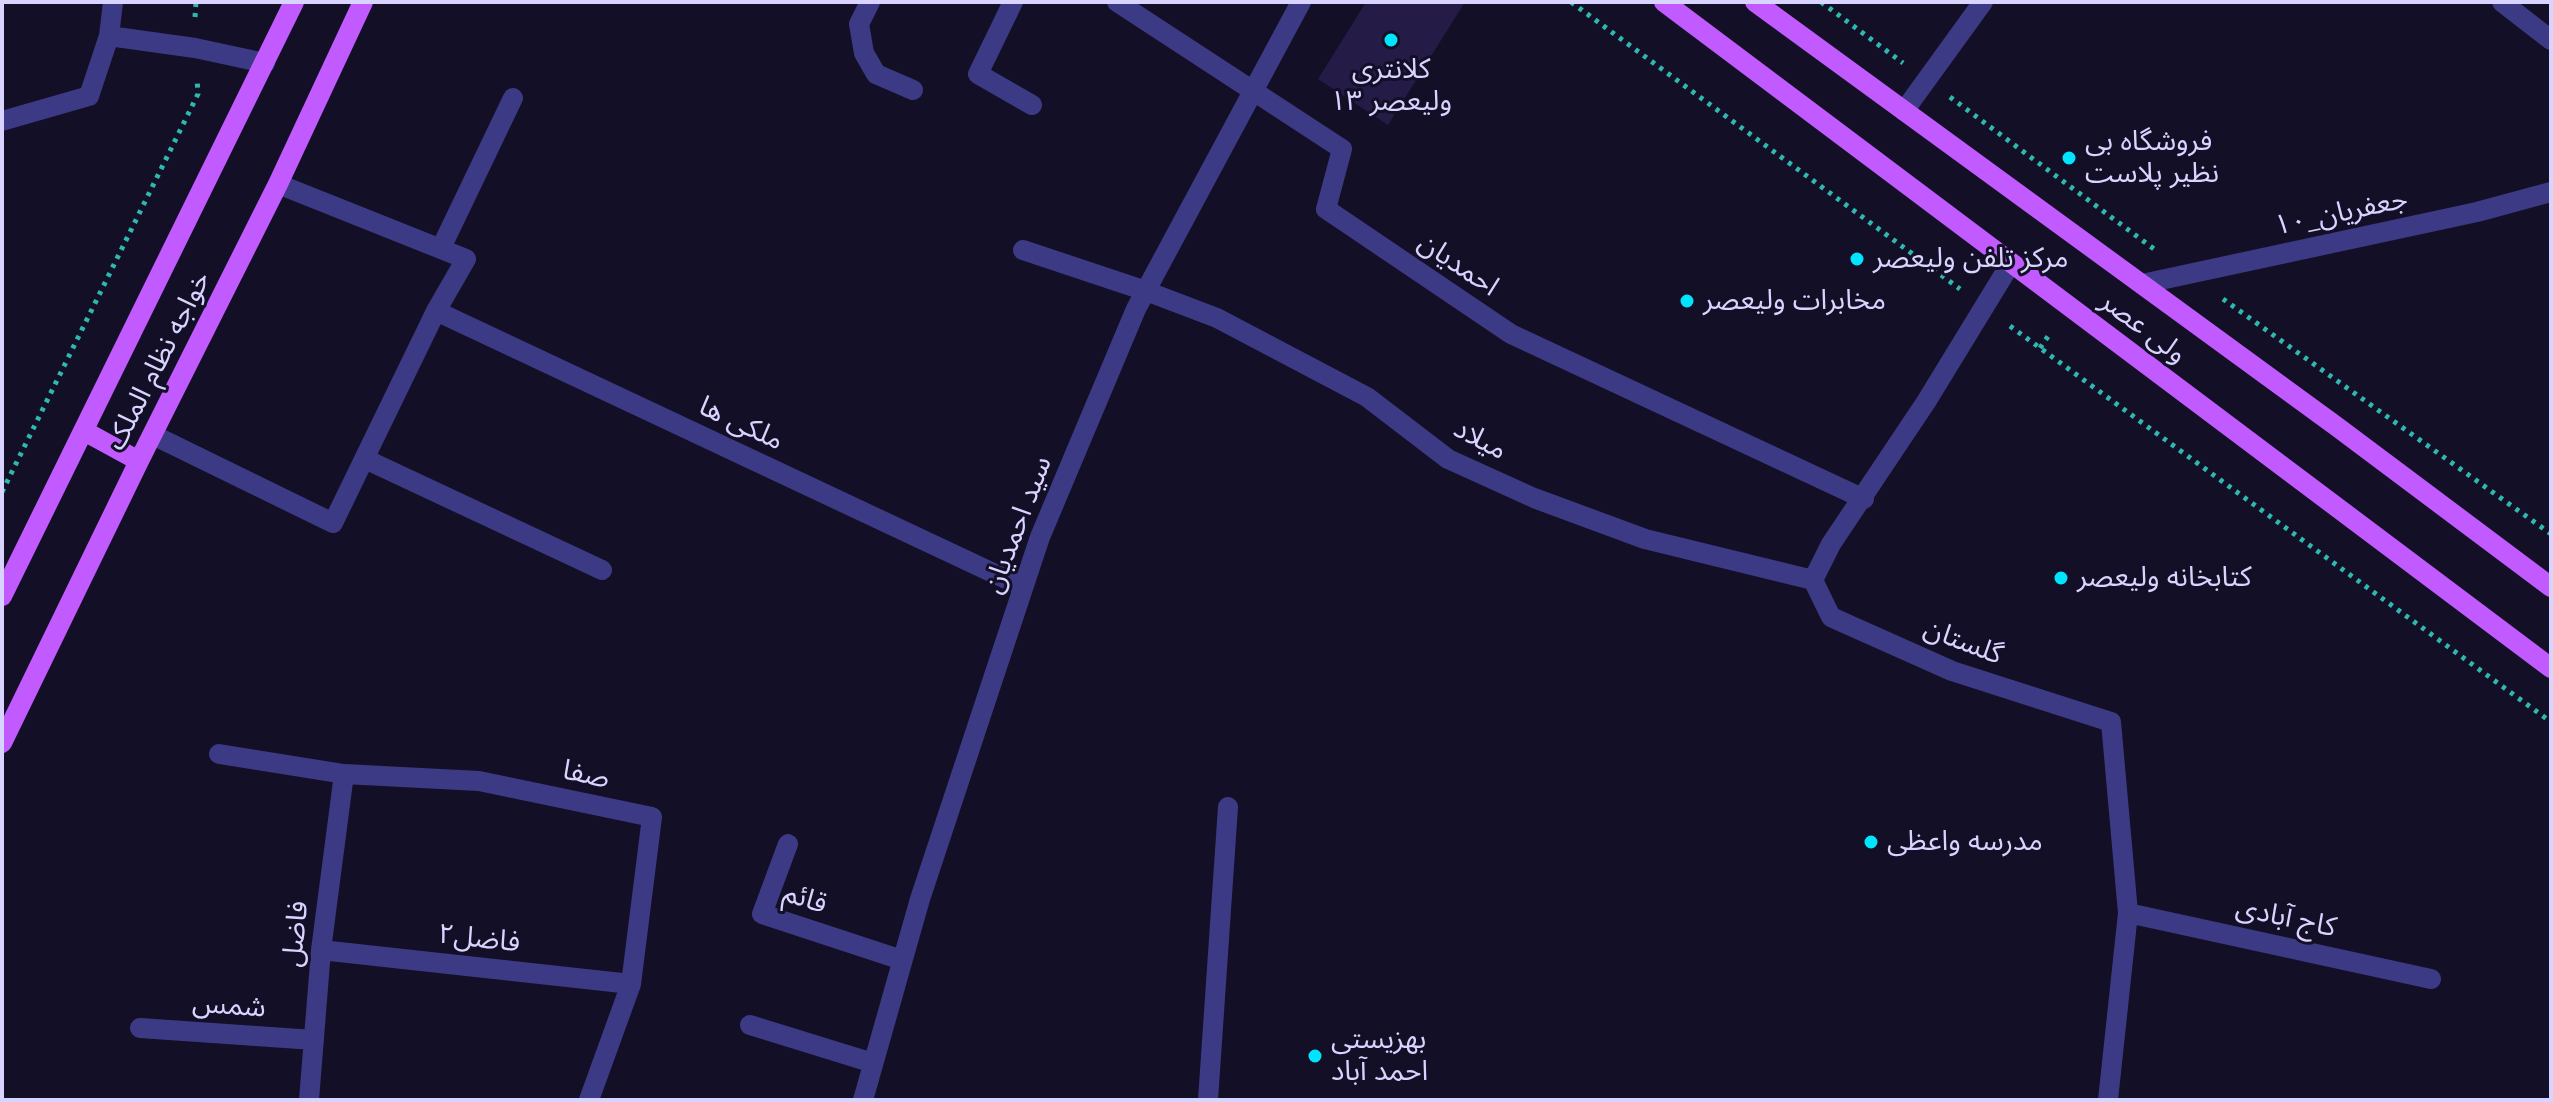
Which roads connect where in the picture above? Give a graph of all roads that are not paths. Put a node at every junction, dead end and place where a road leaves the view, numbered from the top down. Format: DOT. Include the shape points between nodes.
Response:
graph roads {
  1 [pos="113,2"];
  2 [pos="294,2"];
  3 [pos="363,2"];
  4 [pos="870,2"];
  5 [pos="1013,2"];
  6 [pos="1117,2"];
  7 [pos="1301,2"];
  8 [pos="1664,2"];
  9 [pos="1755,2"];
  10 [pos="1983,2"];
  11 [pos="2502,2"];
  12 [pos="1138,8"];
  13 [pos="109,36"];
  14 [pos="2551,40"];
  15 [pos="265,63"];
  16 [pos="913,90"];
  17 [pos="1254,91"];
  18 [pos="513,98"];
  19 [pos="1032,105"];
  20 [pos="1904,111"];
  21 [pos="2,121"];
  22 [pos="278,184"];
  23 [pos="2551,192"];
  24 [pos="441,248"];
  25 [pos="1023,250"];
  26 [pos="2011,263"];
  27 [pos="2142,284"];
  28 [pos="1146,291"];
  29 [pos="436,311"];
  30 [pos="84,431"];
  31 [pos="153,435"];
  32 [pos="365,459"];
  33 [pos="139,461"];
  34 [pos="1864,499"];
  35 [pos="602,570"];
  36 [pos="1813,580"];
  37 [pos="1023,587"];
  38 [pos="2551,587"];
  39 [pos="2,596"];
  40 [pos="2551,668"];
  41 [pos="2,743"];
  42 [pos="219,754"];
  43 [pos="344,774"];
  44 [pos="1228,807"];
  45 [pos="788,844"];
  46 [pos="2128,913"];
  47 [pos="321,950"];
  48 [pos="902,960"];
  49 [pos="2431,979"];
  50 [pos="631,984"];
  51 [pos="750,1025"];
  52 [pos="140,1028"];
  53 [pos="314,1040"];
  54 [pos="873,1063"];
  55 [pos="309,1100"];
  56 [pos="589,1100"];
  57 [pos="863,1100"];
  58 [pos="1208,1100"];
  59 [pos="2108,1100"];
  1 -- 13 [label="street"];
  2 -- 15 [label="main road, خواجه نظام الملک"];
  3 -- 22 [label="main road, خواجه نظام الملک"];
  4 -- 16 [label="street" via="859,24 864,53 876,74"];
  5 -- 19 [label="street" via="978,74"];
  6 -- 12 [label="street, احمدیان"];
  7 -- 17 [label="street, سید احمدیان"];
  8 -- 26 [label="main road, ولی عصر"];
  9 -- 20 [label="main road, ولی عصر"];
  10 -- 20 [label="street"];
  11 -- 14 [label="street"];
  12 -- 17 [label="street, احمدیان"];
  13 -- 15 [label="street"];
  13 -- 21 [label="street" via="89,96"];
  15 -- 30 [label="main road, خواجه نظام الملک"];
  17 -- 28 [label="street, سید احمدیان"];
  17 -- 34 [label="street, احمدیان" via="1342,149 1326,209 1511,334"];
  18 -- 24 [label="street"];
  20 -- 27 [label="main road, ولی عصر"];
  22 -- 24 [label="street"];
  22 -- 31 [label="main road, خواجه نظام الملک"];
  23 -- 27 [label="street, ۱۰_جعفریان"];
  24 -- 29 [label="street" via="466,259"];
  25 -- 28 [label="street, میلاد"];
  26 -- 34 [label="street"];
  26 -- 40 [label="main road, ولی عصر"];
  27 -- 38 [label="main road, ولی عصر"];
  28 -- 36 [label="street, میلاد" via="1217,318 1367,397 1448,459 1534,498 1645,539"];
  28 -- 37 [label="street, سید احمدیان"];
  29 -- 32 [label="street"];
  29 -- 37 [label="street, ملکی ها"];
  30 -- 33 [label="main road"];
  30 -- 39 [label="main road, خواجه نظام الملک"];
  31 -- 32 [label="street" via="333,523"];
  31 -- 33 [label="main road, خواجه نظام الملک"];
  32 -- 35 [label="street"];
  33 -- 41 [label="main road, خواجه نظام الملک"];
  34 -- 36 [label="street"];
  36 -- 46 [label="street, گلستان" via="1831,617 1952,671 2111,722"];
  37 -- 48 [label="street, سید احمدیان"];
  42 -- 43 [label="street, صفا"];
  43 -- 47 [label="street, فاضل"];
  43 -- 50 [label="street, صفا" via="479,781 652,817"];
  44 -- 58 [label="street"];
  45 -- 48 [label="street, قائم" via="762,914"];
  46 -- 49 [label="street, کاج آبادی"];
  46 -- 59 [label="street, گلستان"];
  47 -- 50 [label="street, فاضل۲"];
  47 -- 53 [label="street, فاضل"];
  48 -- 54 [label="street, سید احمدیان"];
  50 -- 56 [label="street, صفا"];
  51 -- 54 [label="street"];
  52 -- 53 [label="street, شمس"];
  53 -- 55 [label="street, فاضل"];
  54 -- 57 [label="street, سید احمدیان"];
}
